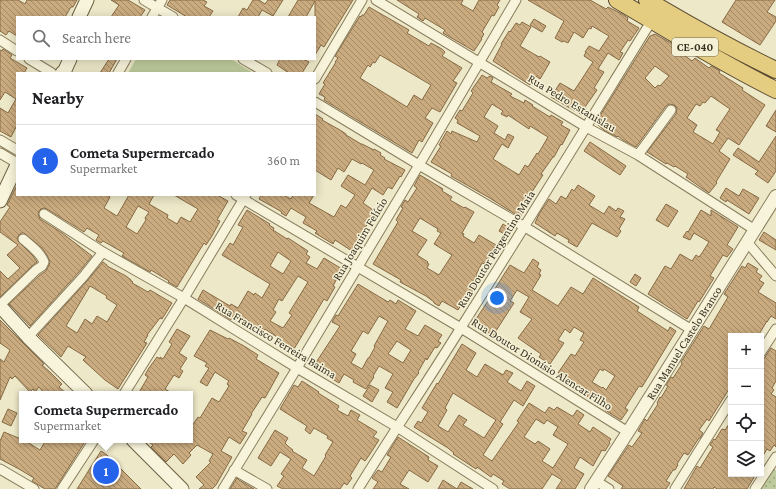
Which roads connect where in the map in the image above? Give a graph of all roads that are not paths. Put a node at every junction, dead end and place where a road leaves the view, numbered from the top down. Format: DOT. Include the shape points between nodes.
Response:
graph roads {
  1 [pos="87,0"];
  2 [pos="96,0"];
  3 [pos="144,0"];
  4 [pos="362,0"];
  5 [pos="376,0"];
  6 [pos="516,0"];
  7 [pos="617,0"];
  8 [pos="160,4"];
  9 [pos="656,7"];
  10 [pos="79,16"];
  11 [pos="89,16"];
  12 [pos="153,16"];
  13 [pos="172,16"];
  14 [pos="0,40"];
  15 [pos="16,50"];
  16 [pos="31,60"];
  17 [pos="60,60"];
  18 [pos="70,60"];
  19 [pos="125,60"];
  20 [pos="245,60"];
  21 [pos="479,62"];
  22 [pos="776,70"];
  23 [pos="50,72"];
  24 [pos="57,72"];
  25 [pos="63,72"];
  26 [pos="119,72"];
  27 [pos="265,72"];
  28 [pos="316,77"];
  29 [pos="776,90"];
  30 [pos="316,103"];
  31 [pos="672,110"];
  32 [pos="586,127"];
  33 [pos="0,140"];
  34 [pos="16,149"];
  35 [pos="0,152"];
  36 [pos="638,155"];
  37 [pos="16,163"];
  38 [pos="419,165"];
  39 [pos="16,166"];
  40 [pos="242,196"];
  41 [pos="776,196"];
  42 [pos="0,201"];
  43 [pos="44,214"];
  44 [pos="524,227"];
  45 [pos="755,230"];
  46 [pos="23,239"];
  47 [pos="747,242"];
  48 [pos="103,252"];
  49 [pos="357,267"];
  50 [pos="776,276"];
  51 [pos="184,298"];
  52 [pos="0,306"];
  53 [pos="461,328"];
  54 [pos="776,329"];
  55 [pos="692,330"];
  56 [pos="28,337"];
  57 [pos="764,347"];
  58 [pos="297,368"];
  59 [pos="83,391"];
  60 [pos="126,391"];
  61 [pos="728,405"];
  62 [pos="397,427"];
  63 [pos="628,432"];
  64 [pos="92,443"];
  65 [pos="136,443"];
  66 [pos="774,464"];
  67 [pos="0,469"];
  68 [pos="234,470"];
  69 [pos="593,485"];
  70 [pos="34,489"];
  71 [pos="62,489"];
  72 [pos="182,489"];
  73 [pos="223,489"];
  74 [pos="266,489"];
  75 [pos="358,489"];
  76 [pos="493,489"];
  77 [pos="609,489"];
  78 [pos="675,489"];
  79 [pos="755,489"];
  1 -- 10 [label="main road"];
  2 -- 11 [label="main road"];
  3 -- 8 [label="street"];
  4 -- 28 [label="street"];
  5 -- 21 [label="street, Rua Pedro Estanislau"];
  6 -- 21 [label="street, Rua Joaquim Felício"];
  7 -- 9 [label="highway, CE-040"];
  8 -- 12 [label="street"];
  8 -- 13 [label="street"];
  9 -- 22 [label="highway, CE-040"];
  9 -- 29 [label="highway, CE-040" via="683,40"];
  9 -- 32 [label="street, Rua Doutor Pergentino Maia"];
  14 -- 15 [label="street"];
  16 -- 23 [label="street"];
  17 -- 24 [label="main road"];
  18 -- 25 [label="main road"];
  19 -- 26 [label="street"];
  20 -- 27 [label="street"];
  21 -- 32 [label="street, Rua Pedro Estanislau"];
  21 -- 38 [label="street, Rua Joaquim Felício"];
  30 -- 38 [label="street"];
  31 -- 36 [label="street"];
  32 -- 36 [label="street, Rua Pedro Estanislau"];
  32 -- 44 [label="street, Rua Doutor Pergentino Maia"];
  33 -- 34 [label="street"];
  35 -- 37 [label="street"];
  36 -- 45 [label="street, Rua Pedro Estanislau"];
  38 -- 44 [label="street"];
  38 -- 49 [label="street, Rua Joaquim Felício"];
  39 -- 42 [label="main road"];
  40 -- 49 [label="street, Rua Doutor Dionísio Alencar Filho"];
  40 -- 51 [label="street"];
  41 -- 45 [label="street, Rua Manuel Castelo Branco"];
  43 -- 48 [label="street, Rua Francisco Ferreira Baima"];
  44 -- 53 [label="street, Rua Doutor Pergentino Maia"];
  44 -- 55 [label="street"];
  45 -- 47 [label="street, Rua Manuel Castelo Branco"];
  46 -- 52 [label="street" via="37,251 44,262"];
  47 -- 50 [label="street"];
  47 -- 55 [label="street, Rua Manuel Castelo Branco"];
  48 -- 51 [label="street, Rua Francisco Ferreira Baima"];
  48 -- 56 [label="street"];
  49 -- 53 [label="street, Rua Doutor Dionísio Alencar Filho"];
  49 -- 58 [label="street, Rua Joaquim Felício"];
  51 -- 58 [label="street, Rua Francisco Ferreira Baima"];
  51 -- 60 [label="street"];
  52 -- 56 [label="main road"];
  53 -- 62 [label="street, Rua Doutor Pergentino Maia"];
  53 -- 63 [label="street, Rua Doutor Dionísio Alencar Filho"];
  54 -- 57 [label="street"];
  55 -- 63 [label="street, Rua Manuel Castelo Branco"];
  56 -- 59 [label="main road"];
  58 -- 62 [label="street, Rua Francisco Ferreira Baima"];
  58 -- 68 [label="street, Rua Joaquim Felício"];
  61 -- 78 [label="street"];
  62 -- 75 [label="street, Rua Doutor Pergentino Maia"];
  62 -- 76 [label="street, Rua Francisco Ferreira Baima"];
  63 -- 69 [label="street, Rua Manuel Castelo Branco"];
  64 -- 71 [label="street"];
  65 -- 72 [label="main road"];
  66 -- 79 [label="street"];
  67 -- 70 [label="street"];
  68 -- 73 [label="street, Rua Joaquim Felício"];
  68 -- 74 [label="street"];
  69 -- 77 [label="street"];
}
